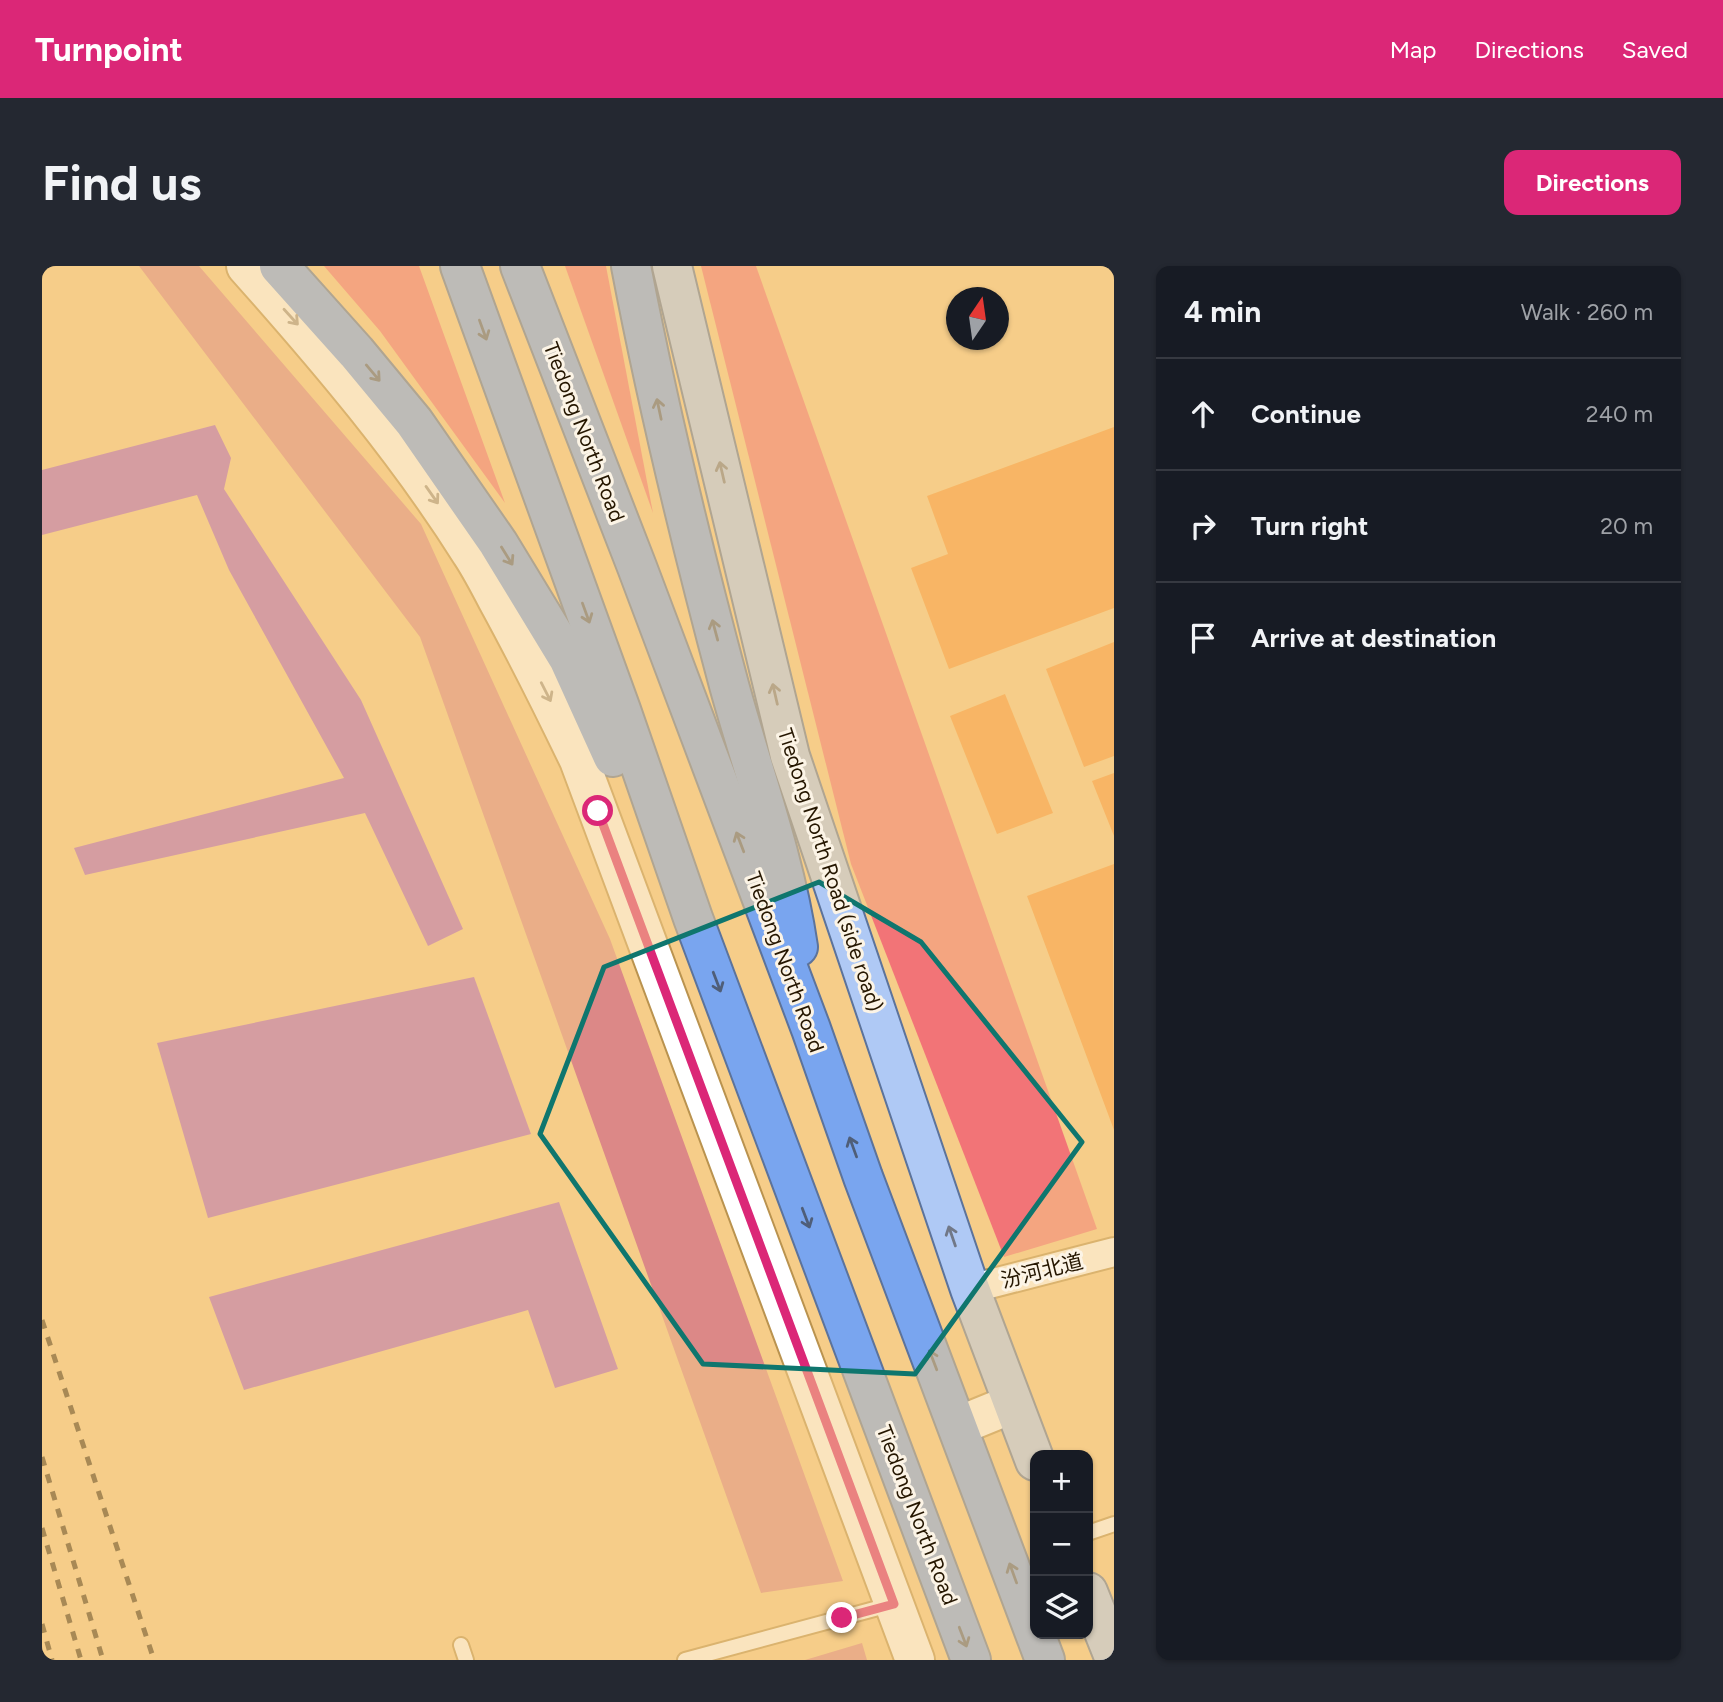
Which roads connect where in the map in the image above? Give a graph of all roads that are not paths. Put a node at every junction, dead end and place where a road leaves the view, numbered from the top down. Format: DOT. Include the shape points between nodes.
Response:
graph roads {
  1 [pos="246,266"];
  2 [pos="279,266"];
  3 [pos="460,266"];
  4 [pos="520,266"];
  5 [pos="631,266"];
  6 [pos="672,266"];
  7 [pos="693,918"];
  8 [pos="811,1029"];
  9 [pos="1114,1252"];
  10 [pos="970,1289"];
  11 [pos="1012,1404"];
  12 [pos="958,1426"];
  13 [pos="1031,1450"];
  14 [pos="1114,1524"];
  15 [pos="1093,1531"];
  16 [pos="894,1604"];
  17 [pos="1093,1604"];
  18 [pos="461,1645"];
  19 [pos="1114,1657"];
  20 [pos="466,1660"];
  21 [pos="685,1660"];
  22 [pos="915,1660"];
  23 [pos="971,1660"];
  24 [pos="1045,1660"];
  1 -- 16 [label="street, one-way" via="377,420 435,498 514,630 579,760"];
  2 -- 7 [label="highway, one-way" via="414,422 512,564 568,658"];
  3 -- 7 [label="highway, Tiedong North Road, one-way"];
  8 -- 4 [label="highway, Tiedong North Road, one-way"];
  8 -- 5 [label="highway, one-way" via="792,907 729,686 662,422"];
  10 -- 6 [label="main road, Tiedong North Road (side road), one-way" via="790,755"];
  7 -- 23 [label="highway, Tiedong North Road, one-way"];
  12 -- 8 [label="highway, Tiedong North Road, one-way"];
  9 -- 10 [label="street, 汾河北道"];
  10 -- 11 [label="main road, Tiedong North Road (side road)"];
  11 -- 12 [label="street"];
  11 -- 13 [label="main road, Tiedong North Road (side road)"];
  24 -- 12 [label="highway, Tiedong North Road, one-way"];
  14 -- 15 [label="lane"];
  16 -- 21 [label="lane"];
  16 -- 22 [label="street"];
  17 -- 19 [label="main road"];
  18 -- 20 [label="lane"];
}
